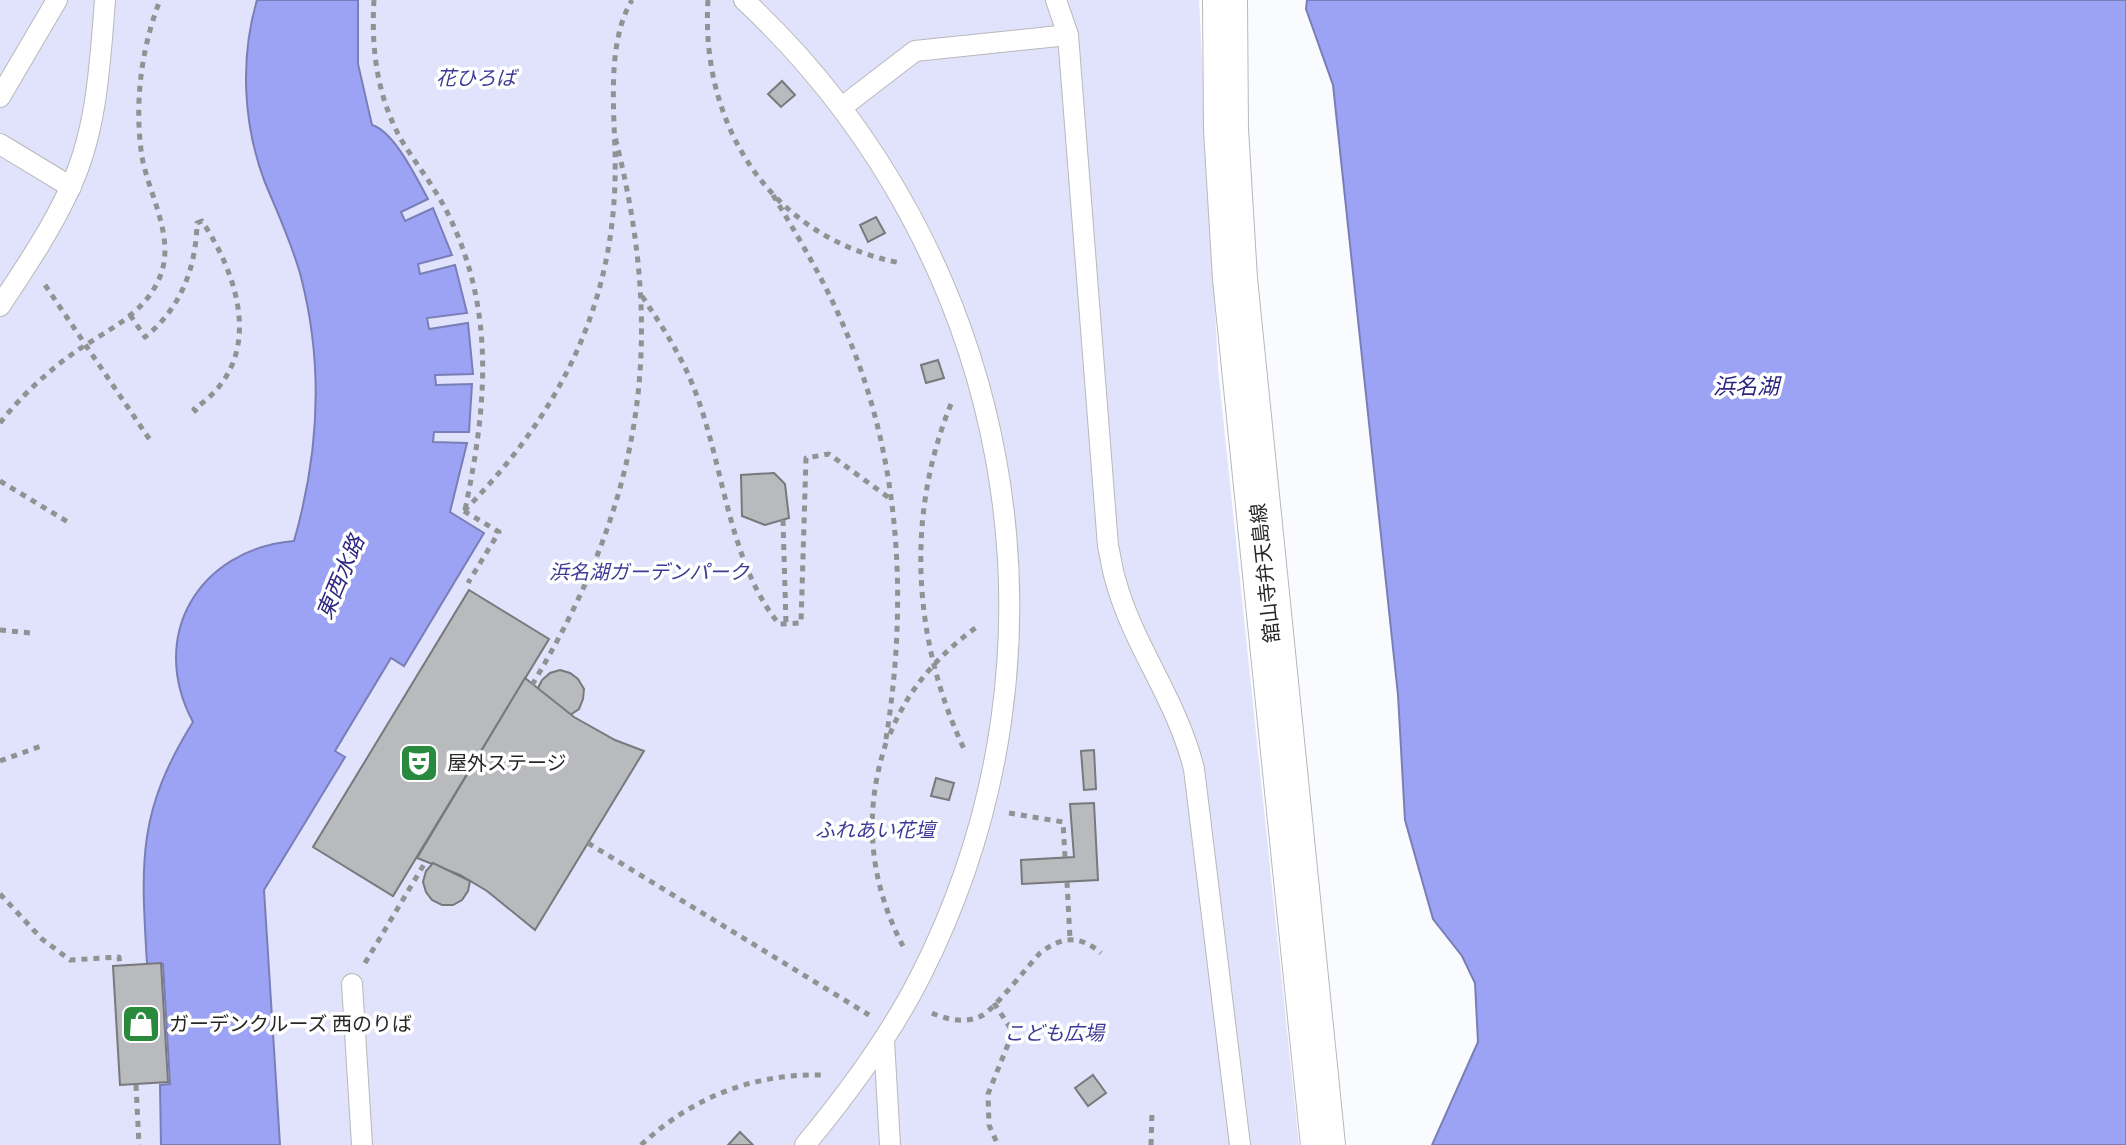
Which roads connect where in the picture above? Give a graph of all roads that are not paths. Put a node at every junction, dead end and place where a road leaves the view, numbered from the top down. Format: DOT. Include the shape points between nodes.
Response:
graph roads {
  1 [pos="57,0"];
  2 [pos="105,0"];
  3 [pos="1056,0"];
  4 [pos="1225,0"];
  5 [pos="747,1"];
  6 [pos="1068,35"];
  7 [pos="0,97"];
  8 [pos="842,107"];
  9 [pos="0,144"];
  10 [pos="71,187"];
  11 [pos="0,306"];
  12 [pos="352,984"];
  13 [pos="887,1034"];
  14 [pos="362,1145"];
  15 [pos="805,1145"];
  16 [pos="890,1145"];
  17 [pos="1240,1145"];
  18 [pos="1323,1145"];
  1 -- 7 [label="lane"];
  2 -- 10 [label="lane" via="92,120"];
  3 -- 6 [label="lane"];
  4 -- 18 [label="main road, 舘山寺弁天島線" via="1235,279"];
  5 -- 8 [label="lane"];
  6 -- 8 [label="lane" via="915,51"];
  6 -- 17 [label="lane" via="1108,546 1129,618 1175,709 1194,769"];
  8 -- 13 [label="lane" via="904,200 965,334 1000,476 1008,549 1005,696 975,840 951,909"];
  9 -- 10 [label="lane"];
  10 -- 11 [label="lane"];
  12 -- 14 [label="lane"];
  13 -- 15 [label="lane"];
  13 -- 16 [label="lane"];
}
